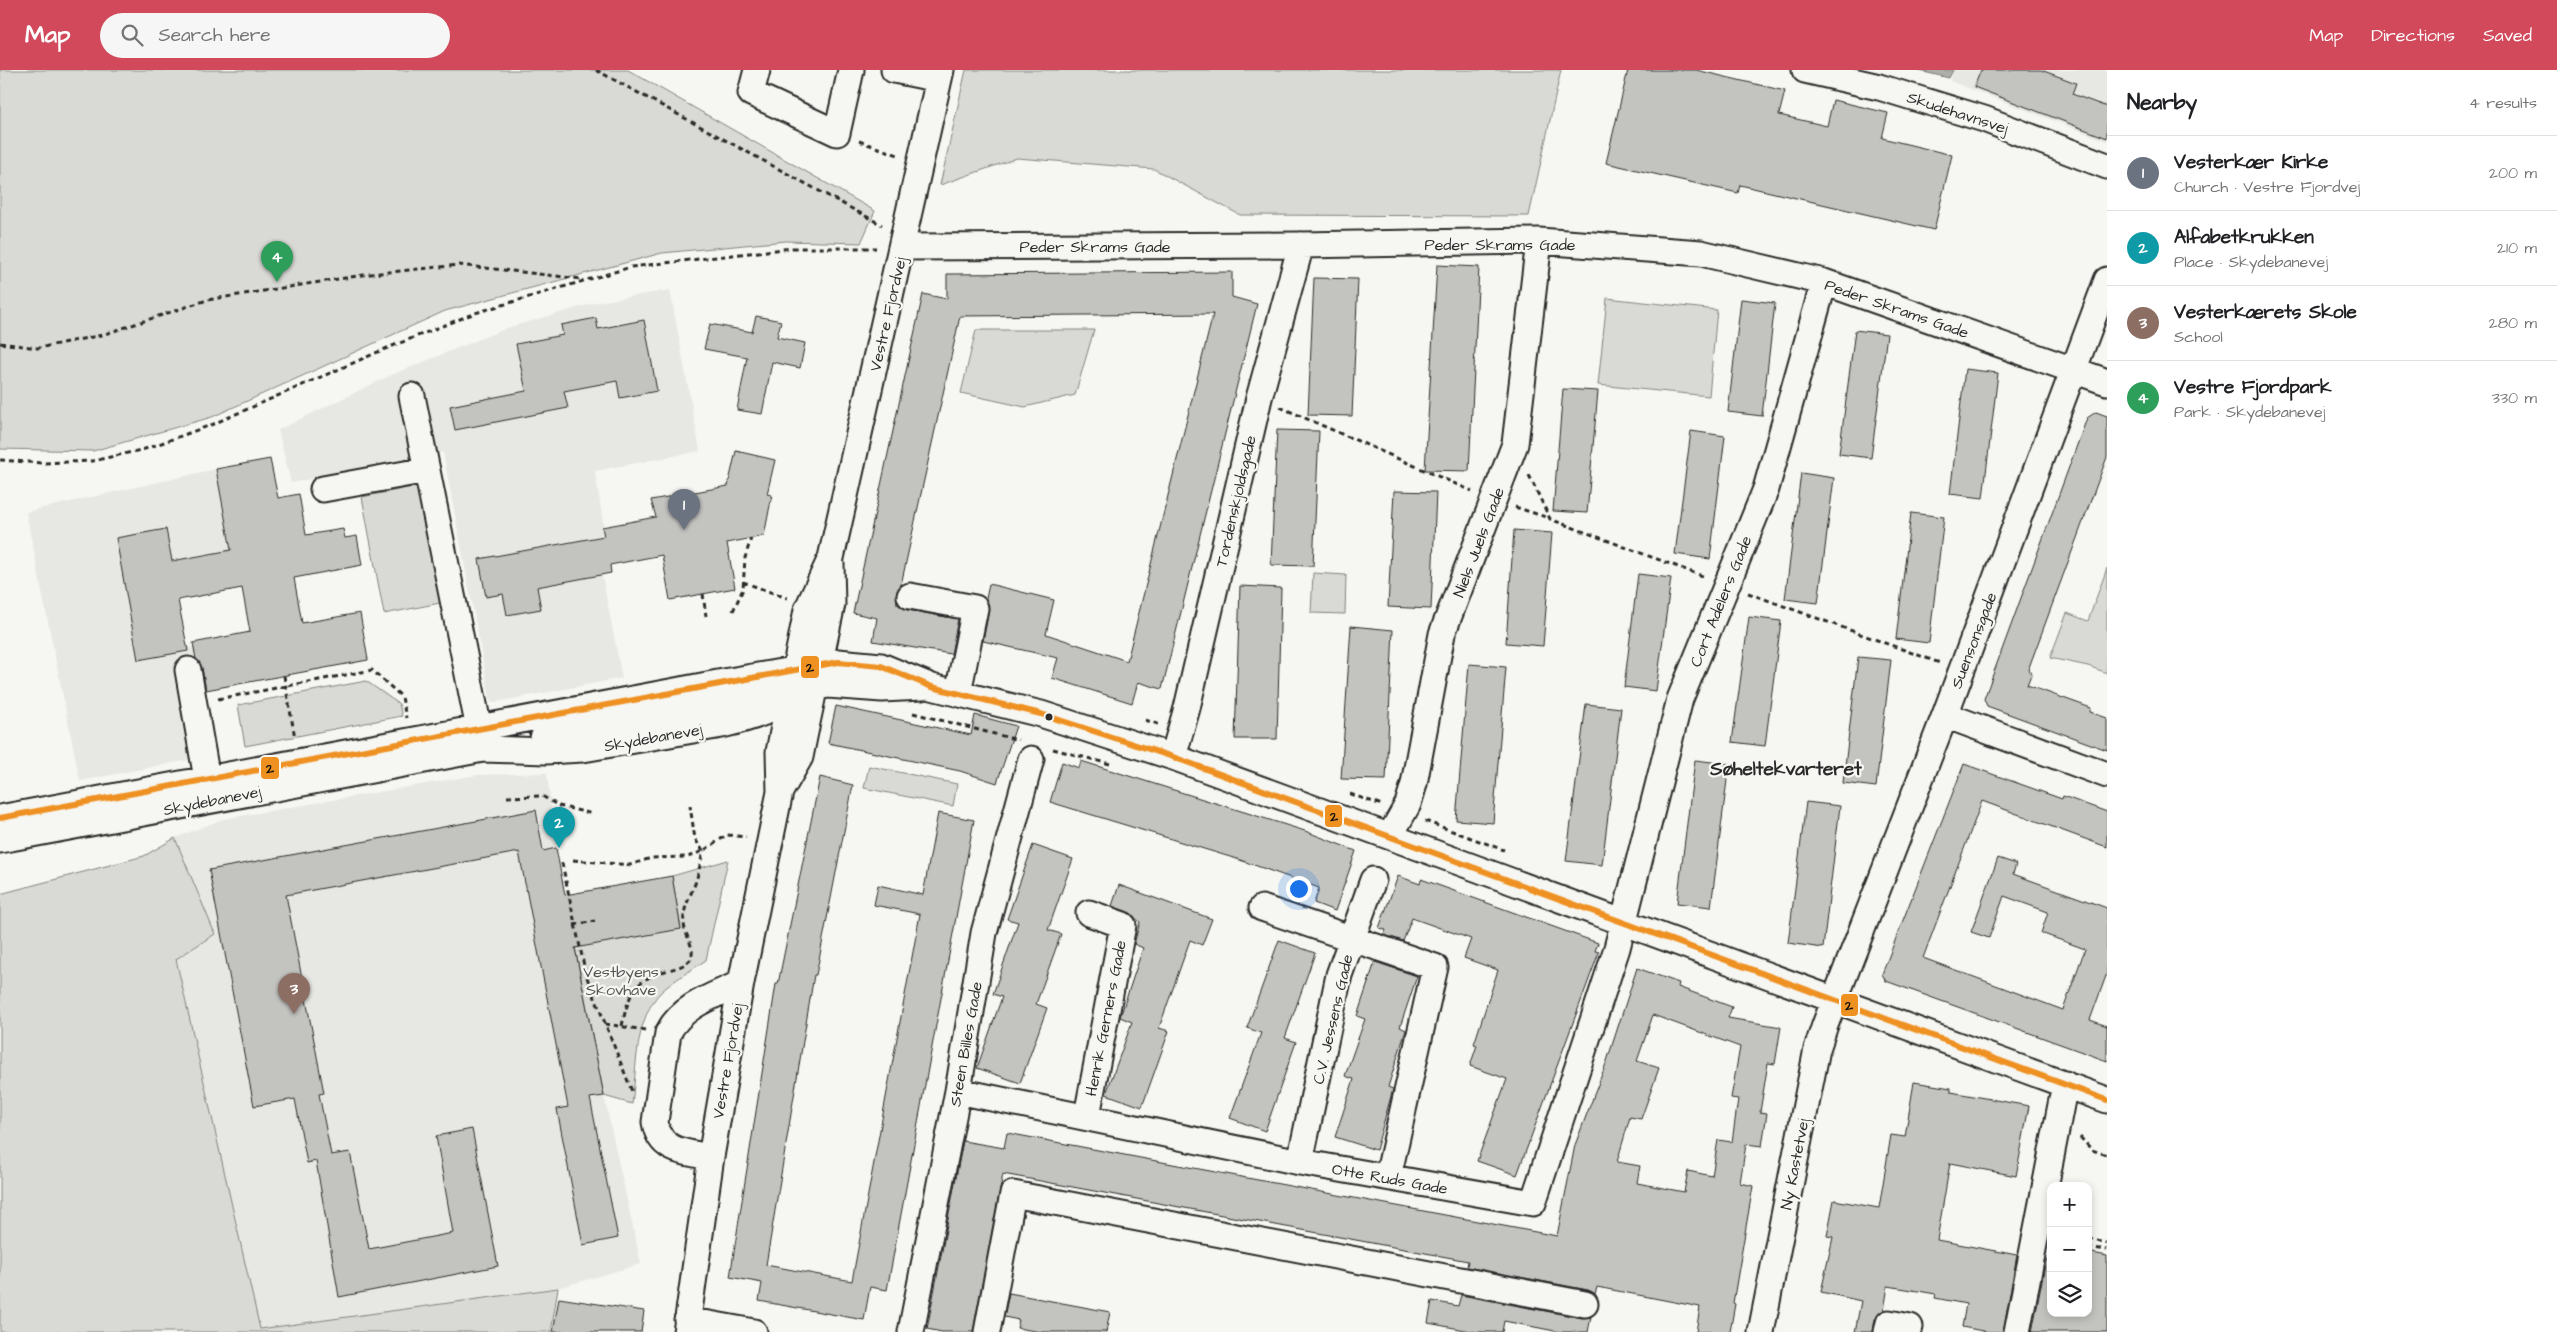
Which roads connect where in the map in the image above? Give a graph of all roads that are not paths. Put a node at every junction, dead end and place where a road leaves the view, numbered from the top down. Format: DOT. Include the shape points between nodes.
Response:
graph roads {
  1 [pos="757,70"];
  2 [pos="851,70"];
  3 [pos="894,70"];
  4 [pos="1805,70"];
  5 [pos="940,74"];
  6 [pos="2107,166"];
  7 [pos="1539,241"];
  8 [pos="903,242"];
  9 [pos="1301,245"];
  10 [pos="2107,280"];
  11 [pos="1824,282"];
  12 [pos="2075,370"];
  13 [pos="2107,382"];
  14 [pos="412,396"];
  15 [pos="427,470"];
  16 [pos="323,489"];
  17 [pos="910,596"];
  18 [pos="188,670"];
  19 [pos="802,683"];
  20 [pos="958,693"];
  21 [pos="1945,715"];
  22 [pos="481,738"];
  23 [pos="1173,757"];
  24 [pos="1031,759"];
  25 [pos="2107,775"];
  26 [pos="213,789"];
  27 [pos="0,818"];
  28 [pos="1390,836"];
  29 [pos="0,840"];
  30 [pos="1373,880"];
  31 [pos="1262,908"];
  32 [pos="1089,913"];
  33 [pos="1624,922"];
  34 [pos="1352,939"];
  35 [pos="741,983"];
  36 [pos="1834,999"];
  37 [pos="2065,1084"];
  38 [pos="958,1091"];
  39 [pos="2107,1100"];
  40 [pos="1087,1116"];
  41 [pos="711,1157"];
  42 [pos="1300,1162"];
  43 [pos="1388,1177"];
  44 [pos="1585,1304"];
  45 [pos="687,1326"];
  46 [pos="754,1332"];
  47 [pos="911,1332"];
  48 [pos="988,1332"];
  49 [pos="1761,1332"];
  50 [pos="2017,1332"];
  1 -- 2 [label="street" via="751,92 837,133"];
  3 -- 5 [label="street"];
  4 -- 6 [label="street, Skudehavnsvej" via="1879,87 1984,119"];
  5 -- 8 [label="street, Vestre Fjordvej"];
  7 -- 9 [label="street, Peder Skrams Gade"];
  7 -- 11 [label="street, Peder Skrams Gade" via="1701,254"];
  7 -- 28 [label="street, Niels Juels Gade" via="1515,444 1442,634 1414,784 1408,804"];
  8 -- 9 [label="street, Peder Skrams Gade"];
  8 -- 19 [label="street, Vestre Fjordvej" via="831,558 832,604"];
  9 -- 23 [label="street, Tordenskjoldsgade" via="1259,398"];
  10 -- 12 [label="street, Suensonsgade"];
  11 -- 12 [label="street, Peder Skrams Gade"];
  11 -- 33 [label="street, Cort Adelers Gade" via="1766,489 1680,699"];
  12 -- 13 [label="street, Peder Skrams Gade"];
  12 -- 21 [label="street, Suensonsgade"];
  14 -- 15 [label="street"];
  15 -- 16 [label="street"];
  15 -- 22 [label="street"];
  17 -- 20 [label="street" via="975,608"];
  18 -- 26 [label="street"];
  19 -- 20 [label="street" via="882,689 932,687"];
  19 -- 22 [label="street, Skydebanevej"];
  19 -- 22 [label="street, Skydebanevej" via="743,720 583,749 546,751"];
  19 -- 35 [label="street, Vestre Fjordvej" via="780,752 780,792"];
  20 -- 23 [label="street" via="1041,714"];
  21 -- 25 [label="street"];
  21 -- 36 [label="street, Suensonsgade"];
  22 -- 26 [label="street, Skydebanevej"];
  22 -- 26 [label="street, Skydebanevej" via="410,740 300,761"];
  23 -- 28 [label="street"];
  24 -- 38 [label="street, Steen Billes Gade" via="984,933"];
  26 -- 27 [label="street, Skydebanevej"];
  26 -- 29 [label="street, Skydebanevej"];
  28 -- 33 [label="street"];
  30 -- 34 [label="street, C.V. Jessens Gade"];
  31 -- 34 [label="street"];
  32 -- 40 [label="street, Henrik Gerners Gade" via="1123,925"];
  33 -- 36 [label="street"];
  33 -- 43 [label="street, Otte Ruds Gade" via="1533,1204"];
  34 -- 42 [label="street, C.V. Jessens Gade" via="1339,975"];
  34 -- 43 [label="street" via="1434,967"];
  35 -- 41 [label="street, Vestre Fjordvej"];
  35 -- 41 [label="street" via="683,1012 668,1033 655,1122 657,1133 667,1145 678,1151"];
  36 -- 37 [label="street"];
  36 -- 49 [label="street, Ny Kastetvej" via="1817,1048"];
  37 -- 39 [label="street"];
  37 -- 50 [label="street"];
  38 -- 40 [label="street, Otte Ruds Gade"];
  38 -- 47 [label="street, Steen Billes Gade"];
  40 -- 42 [label="street, Otte Ruds Gade"];
  41 -- 45 [label="street, Vestre Fjordvej"];
  42 -- 43 [label="street, Otte Ruds Gade"];
  44 -- 48 [label="street" via="1013,1194"];
  45 -- 46 [label="street"];
}
